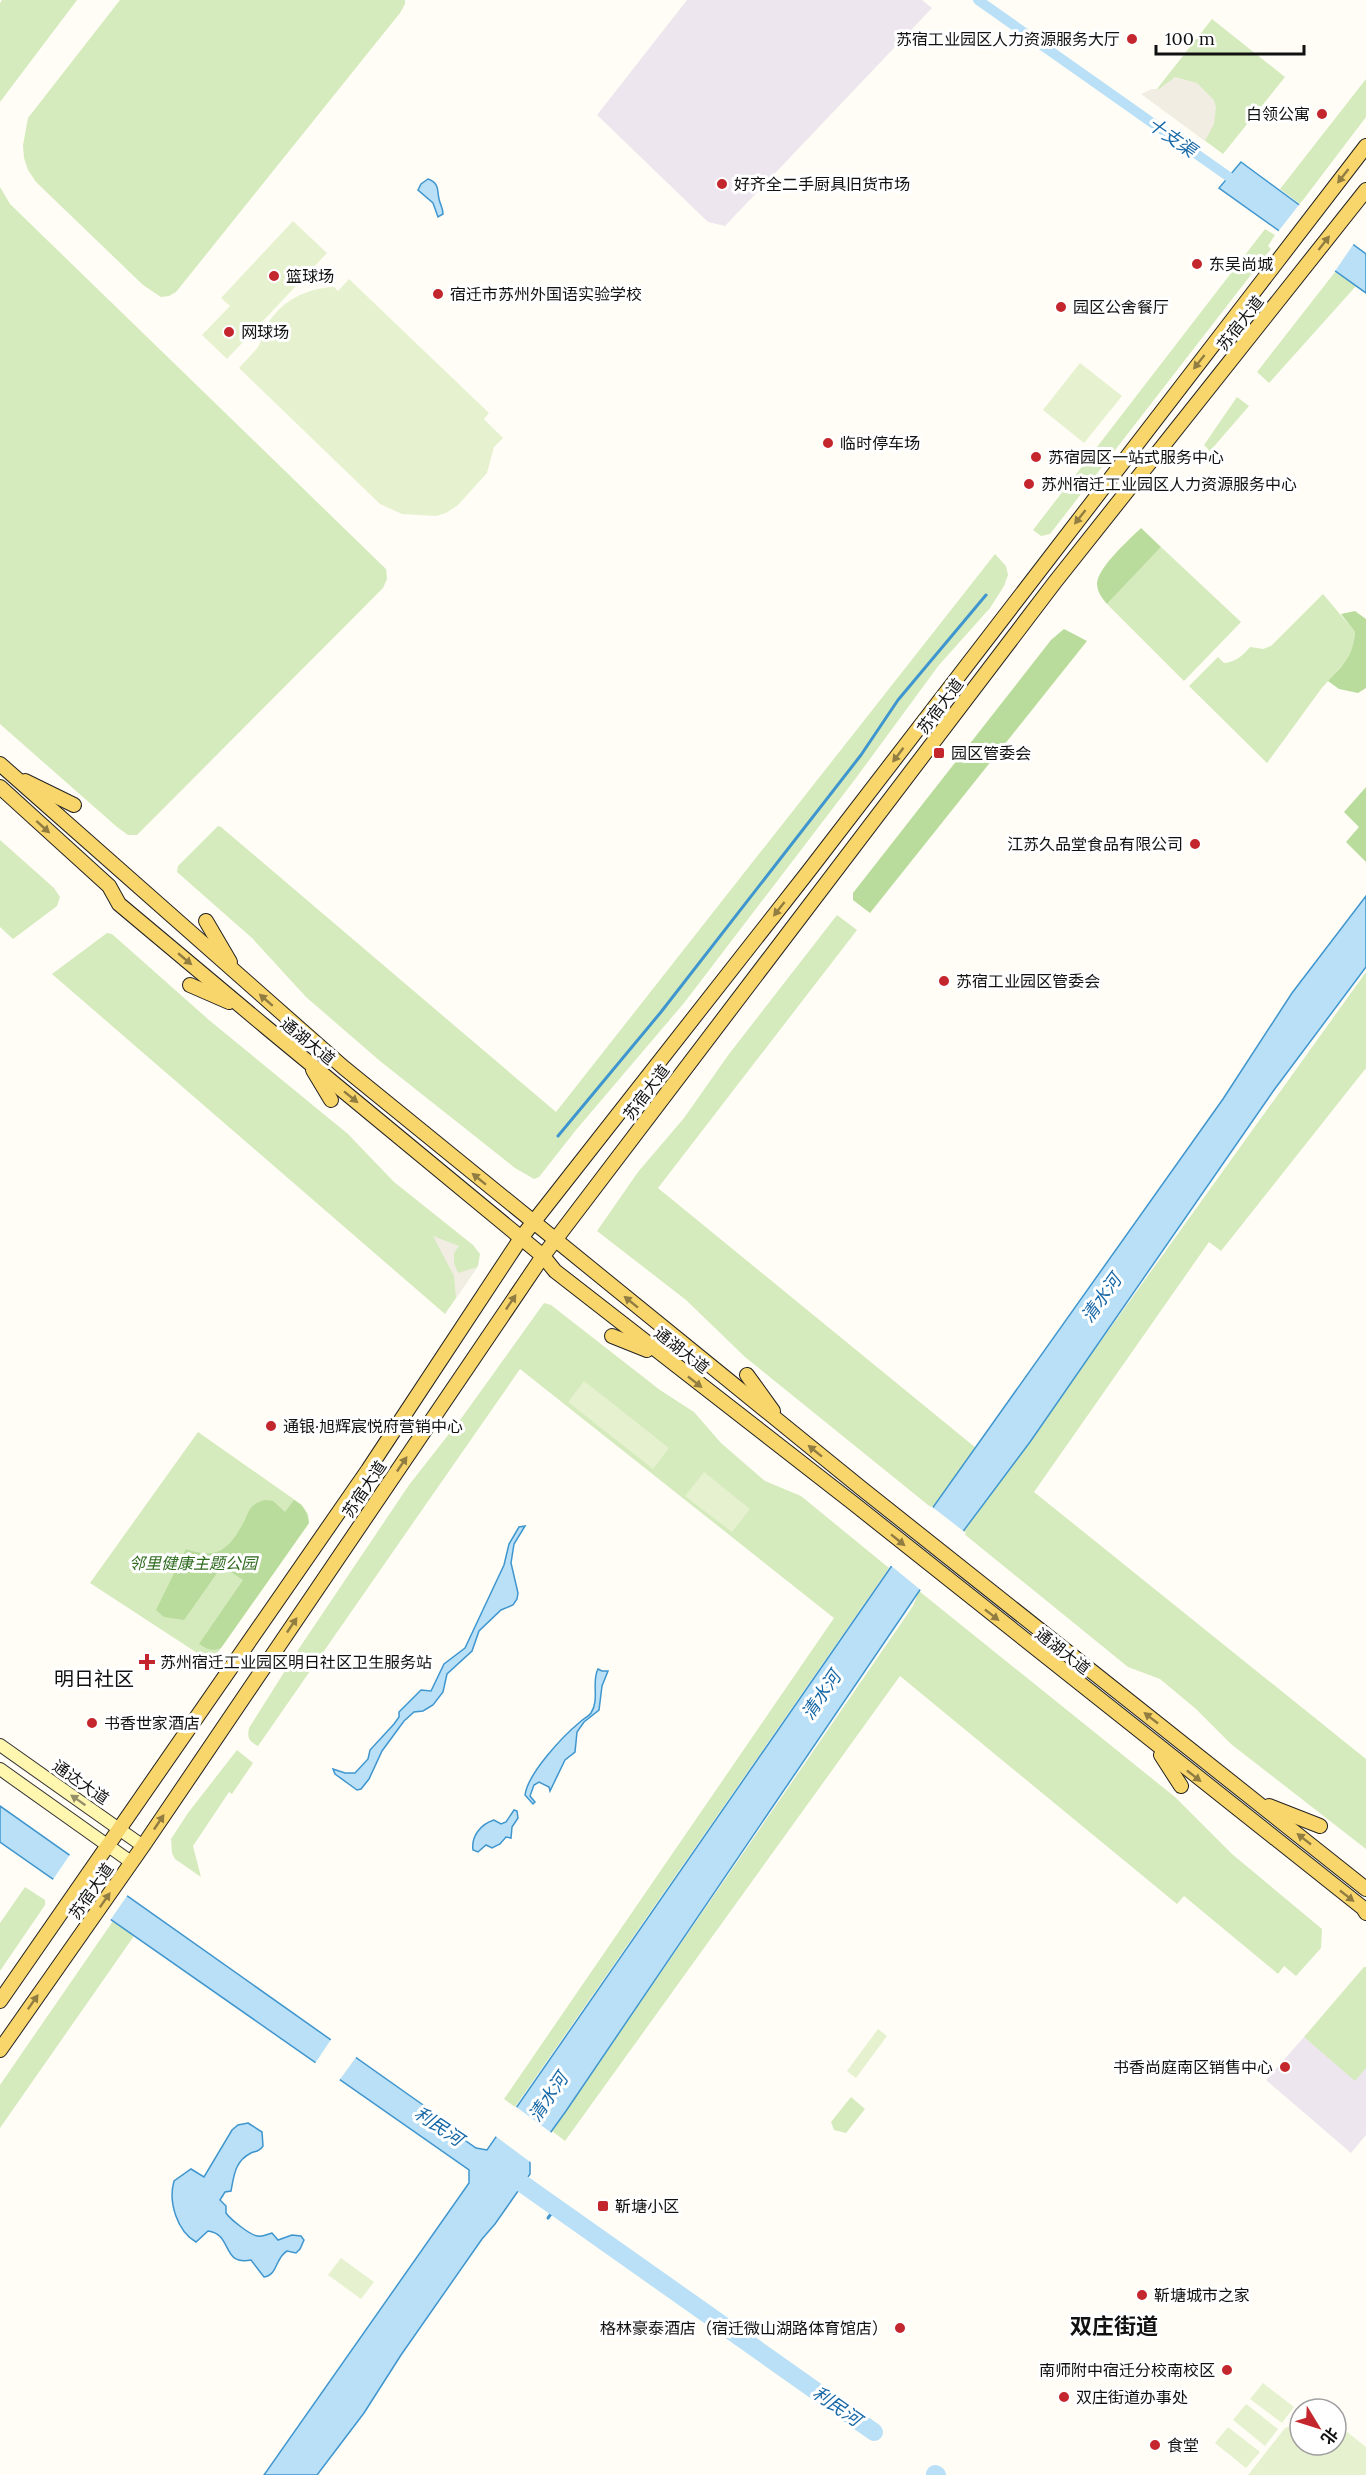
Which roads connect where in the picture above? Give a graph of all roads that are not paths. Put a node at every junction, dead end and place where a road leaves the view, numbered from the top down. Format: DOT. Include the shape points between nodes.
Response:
graph roads {
  1 [pos="1366,146"];
  2 [pos="1366,189"];
  3 [pos="0,764"];
  4 [pos="11,774"];
  5 [pos="0,788"];
  6 [pos="74,805"];
  7 [pos="206,921"];
  8 [pos="237,975"];
  9 [pos="190,985"];
  10 [pos="243,1008"];
  11 [pos="307,1061"];
  12 [pos="331,1100"];
  13 [pos="533,1223"];
  14 [pos="521,1238"];
  15 [pos="555,1240"];
  16 [pos="543,1256"];
  17 [pos="612,1336"];
  18 [pos="662,1356"];
  19 [pos="747,1375"];
  20 [pos="783,1425"];
  21 [pos="1153,1744"];
  22 [pos="0,1745"];
  23 [pos="0,1769"];
  24 [pos="1181,1786"];
  25 [pos="1256,1802"];
  26 [pos="1320,1826"];
  27 [pos="120,1829"];
  28 [pos="143,1846"];
  29 [pos="105,1850"];
  30 [pos="128,1866"];
  31 [pos="1366,1889"];
  32 [pos="1366,1913"];
  33 [pos="0,2001"];
  34 [pos="0,2050"];
  1 -- 13 [label="main road, 苏宿大道, one-way"];
  15 -- 2 [label="main road, 苏宿大道, one-way" via="1055,582"];
  3 -- 4 [label="main road, 通湖大道"];
  4 -- 6 [label="main road"];
  4 -- 8 [label="main road, 通湖大道"];
  5 -- 10 [label="main road, 通湖大道, one-way" via="109,886 119,904"];
  7 -- 8 [label="main road"];
  13 -- 8 [label="main road, 通湖大道, one-way"];
  9 -- 10 [label="main road"];
  10 -- 11 [label="main road, 通湖大道"];
  11 -- 12 [label="main road"];
  11 -- 14 [label="main road, 通湖大道, one-way"];
  13 -- 14 [label="main road, 苏宿大道"];
  13 -- 15 [label="main road, 通湖大道"];
  14 -- 16 [label="main road, 通湖大道"];
  14 -- 27 [label="main road, 苏宿大道" via="374,1460"];
  15 -- 16 [label="main road, 苏宿大道"];
  20 -- 15 [label="main road, 通湖大道, one-way"];
  16 -- 18 [label="main road, 通湖大道" via="555,1271"];
  28 -- 16 [label="main road, 苏宿大道, one-way"];
  17 -- 18 [label="main road"];
  18 -- 21 [label="main road, 通湖大道, one-way" via="853,1503"];
  19 -- 20 [label="main road"];
  25 -- 20 [label="main road, 通湖大道, one-way"];
  21 -- 24 [label="main road"];
  21 -- 32 [label="main road, 通湖大道, one-way"];
  27 -- 22 [label="main road, 通达大道, one-way"];
  23 -- 29 [label="main road"];
  25 -- 26 [label="main road"];
  31 -- 25 [label="main road, 通湖大道, one-way"];
  27 -- 28 [label="main road, 通达大道"];
  27 -- 29 [label="main road, 苏宿大道"];
  28 -- 30 [label="main road, 苏宿大道"];
  29 -- 30 [label="main road"];
  29 -- 33 [label="main road, 苏宿大道"];
  34 -- 30 [label="main road, 苏宿大道, one-way"];
}
